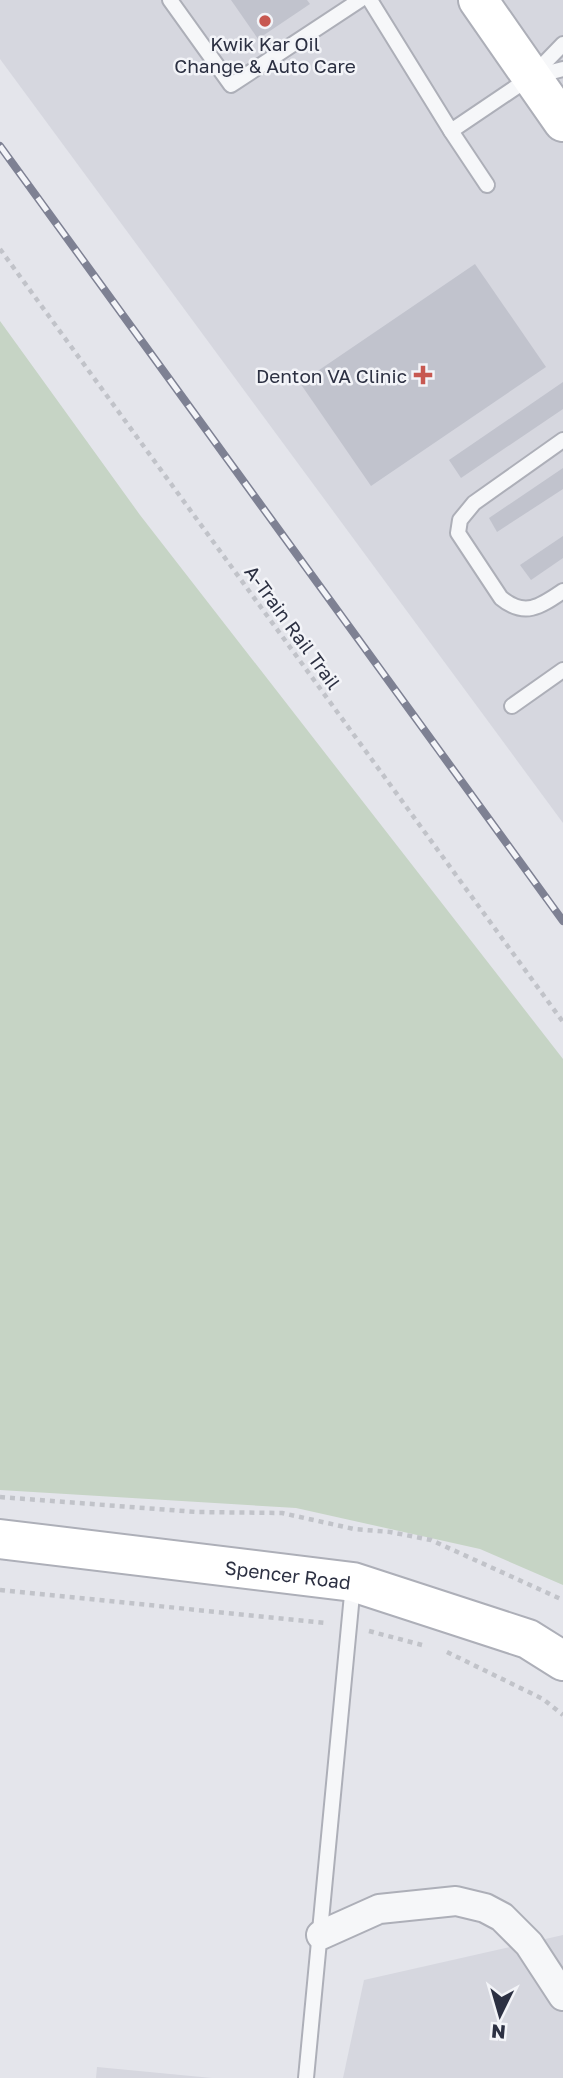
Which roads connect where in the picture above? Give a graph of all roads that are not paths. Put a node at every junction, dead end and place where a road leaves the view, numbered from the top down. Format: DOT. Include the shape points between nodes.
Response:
graph roads {
  1 [pos="170,0"];
  2 [pos="360,0"];
  3 [pos="370,0"];
  4 [pos="478,0"];
  5 [pos="563,44"];
  6 [pos="547,73"];
  7 [pos="563,122"];
  8 [pos="452,131"];
  9 [pos="487,185"];
  10 [pos="563,439"];
  11 [pos="563,591"];
  12 [pos="563,670"];
  13 [pos="512,706"];
  14 [pos="0,1539"];
  15 [pos="353,1583"];
  16 [pos="563,1661"];
  17 [pos="321,1935"];
  18 [pos="563,1996"];
  19 [pos="306,2078"];
  1 -- 2 [label="lane" via="231,85"];
  3 -- 8 [label="lane"];
  4 -- 6 [label="street"];
  5 -- 6 [label="lane"];
  6 -- 7 [label="street"];
  6 -- 8 [label="lane"];
  8 -- 9 [label="lane"];
  10 -- 11 [label="lane" via="474,503 460,520 458,533 509,605 541,606"];
  12 -- 13 [label="lane"];
  14 -- 15 [label="street, Spencer Road"];
  15 -- 16 [label="street, Spencer Road" via="528,1639"];
  15 -- 17 [label="lane"];
  17 -- 18 [label="street" via="379,1909 456,1901 485,1908 502,1917 529,1944"];
  17 -- 19 [label="lane"];
}
